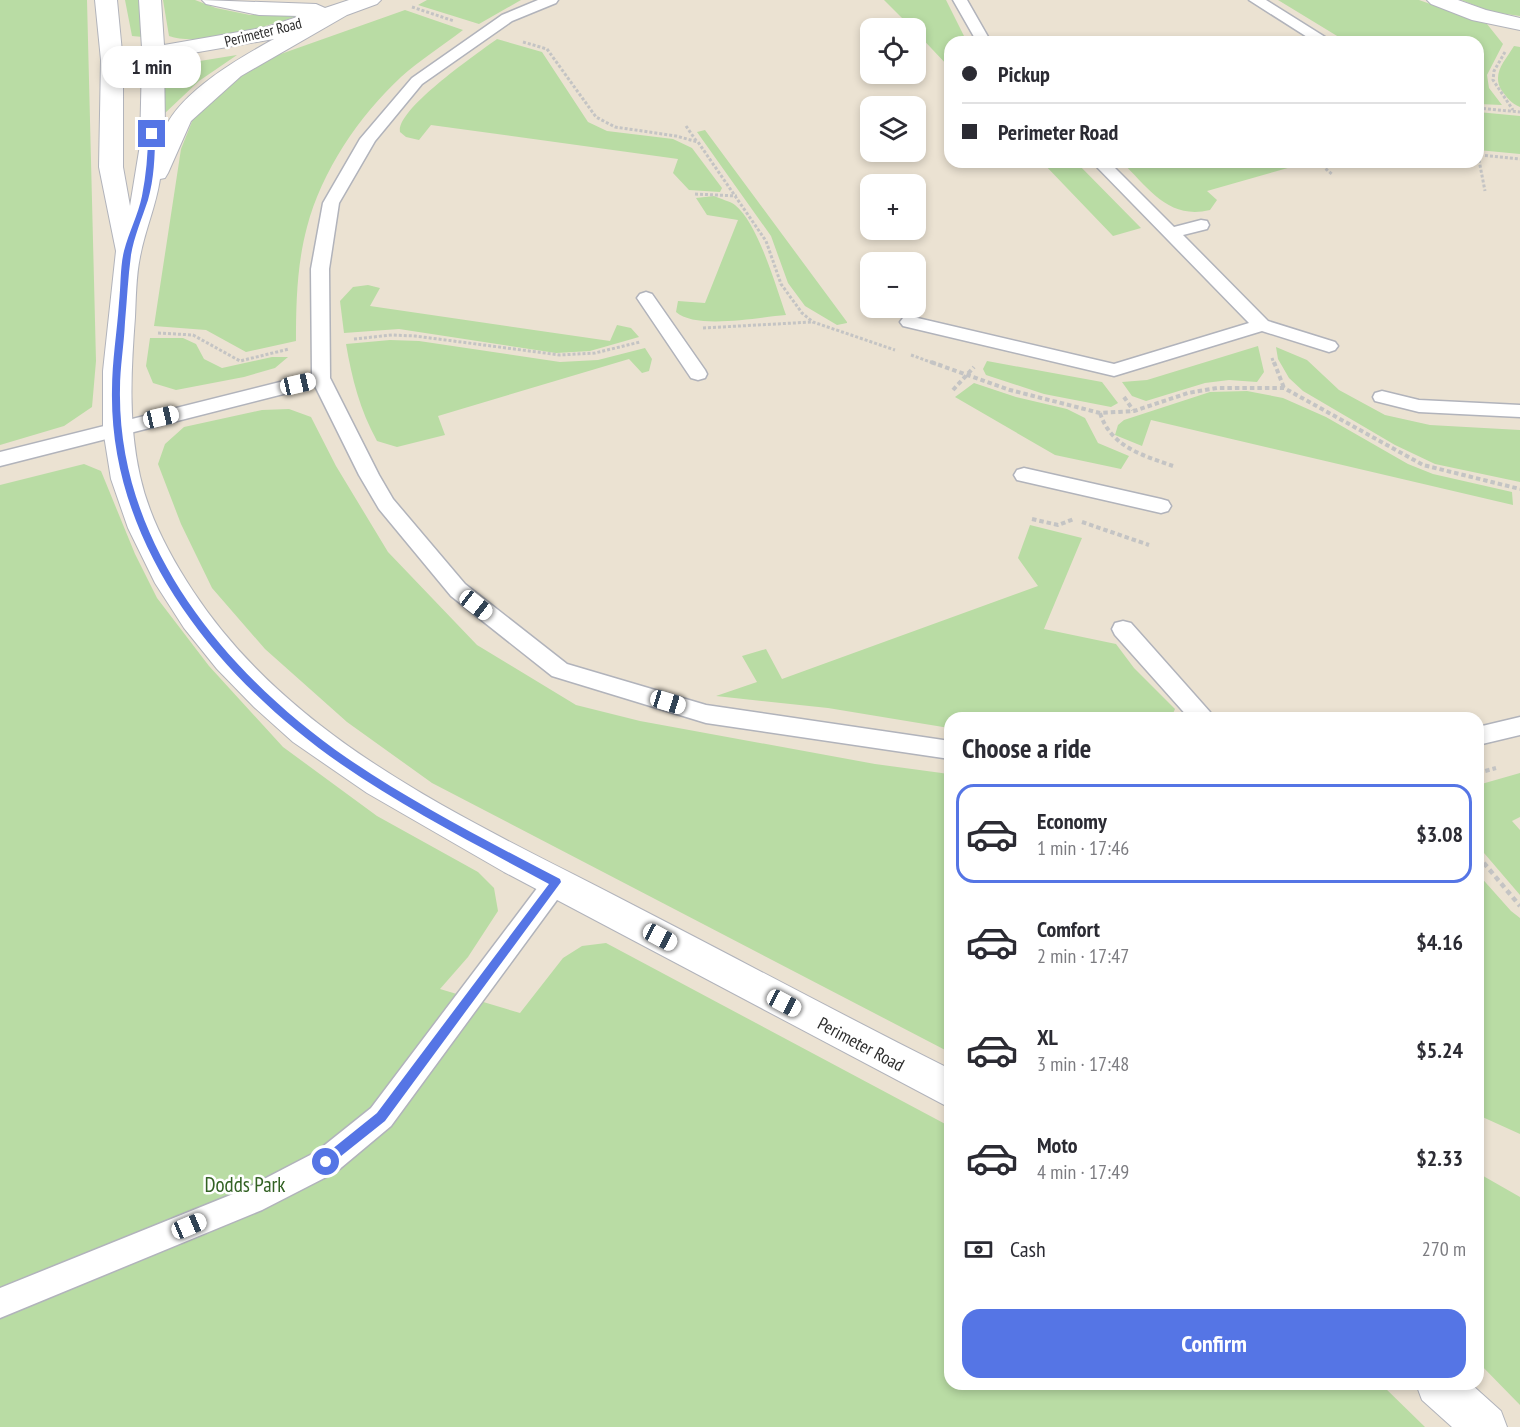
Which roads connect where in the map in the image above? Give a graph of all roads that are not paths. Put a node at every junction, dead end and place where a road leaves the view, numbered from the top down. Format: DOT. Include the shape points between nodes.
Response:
graph roads {
  1 [pos="106,0"];
  2 [pos="150,0"];
  3 [pos="213,0"];
  4 [pos="370,0"];
  5 [pos="551,0"];
  6 [pos="960,0"];
  7 [pos="1256,0"];
  8 [pos="1438,0"];
  9 [pos="339,11"];
  10 [pos="1520,24"];
  11 [pos="981,36"];
  12 [pos="1316,36"];
  13 [pos="153,55"];
  14 [pos="112,60"];
  15 [pos="1106,168"];
  16 [pos="145,197"];
  17 [pos="1201,225"];
  18 [pos="1171,233"];
  19 [pos="127,253"];
  20 [pos="646,298"];
  21 [pos="909,322"];
  22 [pos="1262,325"];
  23 [pos="1329,346"];
  24 [pos="698,374"];
  25 [pos="321,378"];
  26 [pos="1382,397"];
  27 [pos="1520,411"];
  28 [pos="117,428"];
  29 [pos="0,459"];
  30 [pos="1023,475"];
  31 [pos="1161,506"];
  32 [pos="1123,629"];
  33 [pos="1197,712"];
  34 [pos="1520,726"];
  35 [pos="1484,735"];
  36 [pos="944,749"];
  37 [pos="556,882"];
  38 [pos="944,1087"];
  39 [pos="0,1303"];
  40 [pos="1445,1390"];
  41 [pos="1485,1427"];
  1 -- 14 [label="street, Perimeter Road"];
  2 -- 13 [label="street, Perimeter Road"];
  3 -- 9 [label="street" via="259,9"];
  4 -- 9 [label="street, Perimeter Road"];
  5 -- 25 [label="lane" via="507,18 417,81 368,139 331,203 320,269"];
  6 -- 11 [label="lane"];
  7 -- 12 [label="lane"];
  8 -- 10 [label="street"];
  9 -- 13 [label="street, Perimeter Road" via="271,33"];
  9 -- 16 [label="street" via="233,71 181,118"];
  13 -- 14 [label="street, Perimeter Road"];
  13 -- 16 [label="street, Perimeter Road" via="151,154"];
  14 -- 19 [label="street, Perimeter Road" via="111,167"];
  15 -- 18 [label="lane"];
  16 -- 19 [label="street, Perimeter Road"];
  17 -- 18 [label="lane"];
  18 -- 22 [label="lane"];
  19 -- 28 [label="street, Perimeter Road" via="116,388"];
  20 -- 24 [label="lane"];
  21 -- 22 [label="lane" via="1114,370"];
  22 -- 23 [label="lane"];
  25 -- 28 [label="lane"];
  25 -- 36 [label="lane" via="386,504 458,590 560,670 706,714"];
  26 -- 27 [label="lane" via="1419,406"];
  28 -- 29 [label="lane"];
  28 -- 37 [label="street, Perimeter Road" via="124,474 138,519 160,565 189,611 230,661 284,714 344,761 464,833"];
  30 -- 31 [label="lane"];
  32 -- 33 [label="lane"];
  34 -- 35 [label="lane"];
  37 -- 38 [label="street, Perimeter Road"];
  37 -- 39 [label="lane" via="381,1117 326,1162 252,1200"];
  40 -- 41 [label="street"];
}
